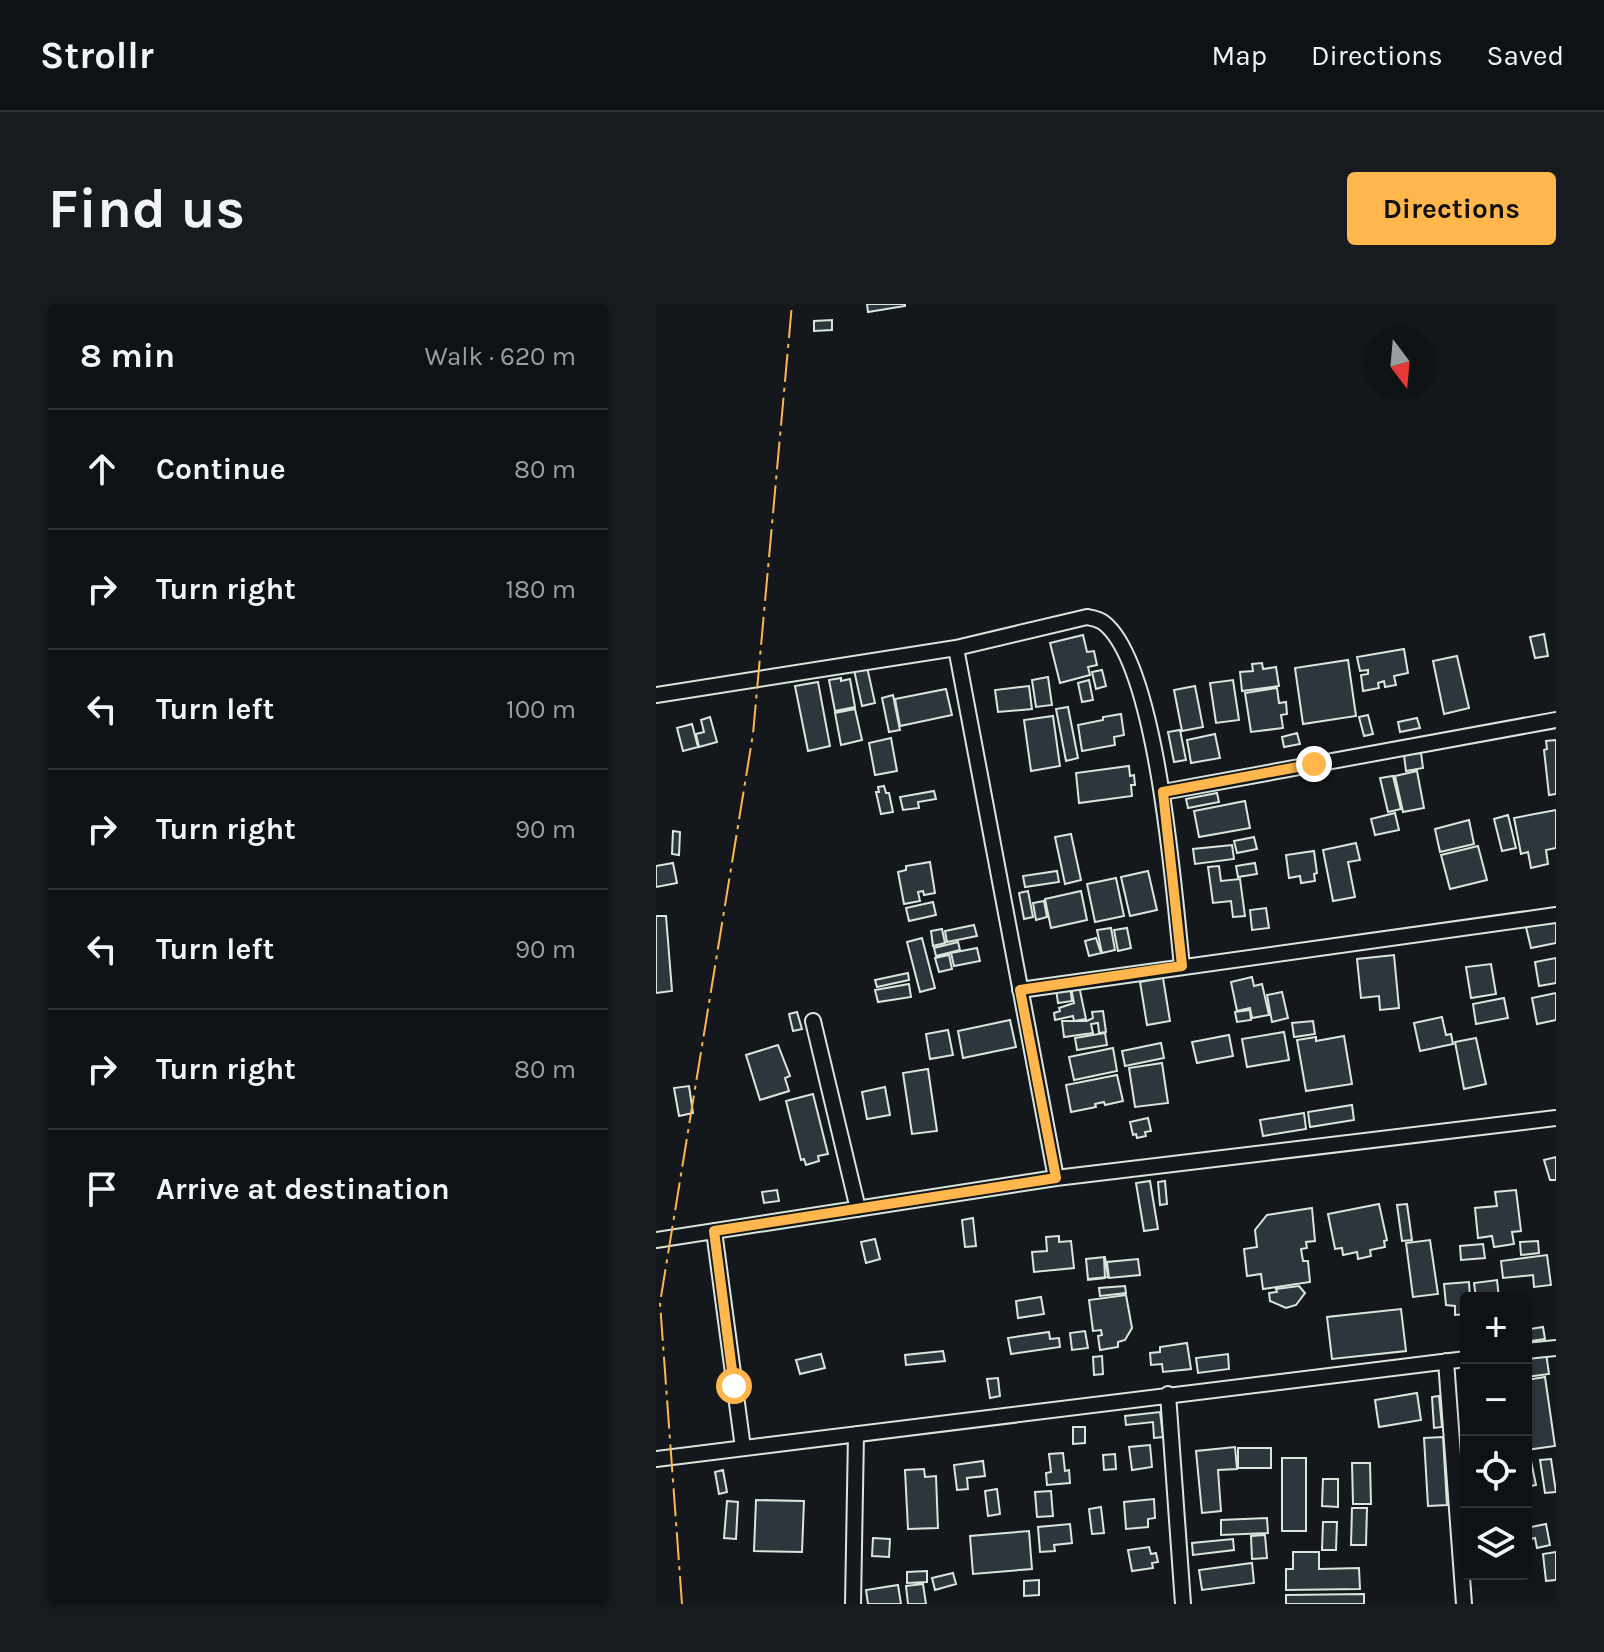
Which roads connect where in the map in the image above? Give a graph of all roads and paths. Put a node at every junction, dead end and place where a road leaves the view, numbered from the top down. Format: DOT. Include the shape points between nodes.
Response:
graph roads {
  1 [pos="956,648"];
  2 [pos="656,695"];
  3 [pos="1556,720"];
  4 [pos="1163,792"];
  5 [pos="1556,915"];
  6 [pos="1182,966"];
  7 [pos="1020,990"];
  8 [pos="813,1021"];
  9 [pos="1556,1118"];
  10 [pos="1056,1178"];
  11 [pos="858,1209"];
  12 [pos="714,1231"];
  13 [pos="656,1240"];
  14 [pos="1556,1348"];
  15 [pos="1532,1350"];
  16 [pos="1460,1360"];
  17 [pos="1446,1361"];
  18 [pos="1168,1394"];
  19 [pos="856,1434"];
  20 [pos="743,1448"];
  21 [pos="656,1459"];
  22 [pos="853,1604"];
  23 [pos="1183,1604"];
  24 [pos="1464,1604"];
  1 -- 2 [label="street"];
  1 -- 4 [label="street" via="1087,617 1101,620 1135,672"];
  1 -- 7 [label="street"];
  3 -- 4 [label="street"];
  4 -- 6 [label="street"];
  5 -- 6 [label="street"];
  6 -- 7 [label="street"];
  7 -- 10 [label="street"];
  8 -- 11 [label="street"];
  9 -- 10 [label="street"];
  10 -- 11 [label="street"];
  11 -- 12 [label="street"];
  12 -- 13 [label="street"];
  12 -- 20 [label="street"];
  14 -- 15 [label="street"];
  16 -- 17 [label="street"];
  17 -- 18 [label="street"];
  17 -- 24 [label="street"];
  18 -- 19 [label="street"];
  18 -- 23 [label="street"];
  19 -- 20 [label="street"];
  19 -- 22 [label="street"];
  20 -- 21 [label="street"];
}
